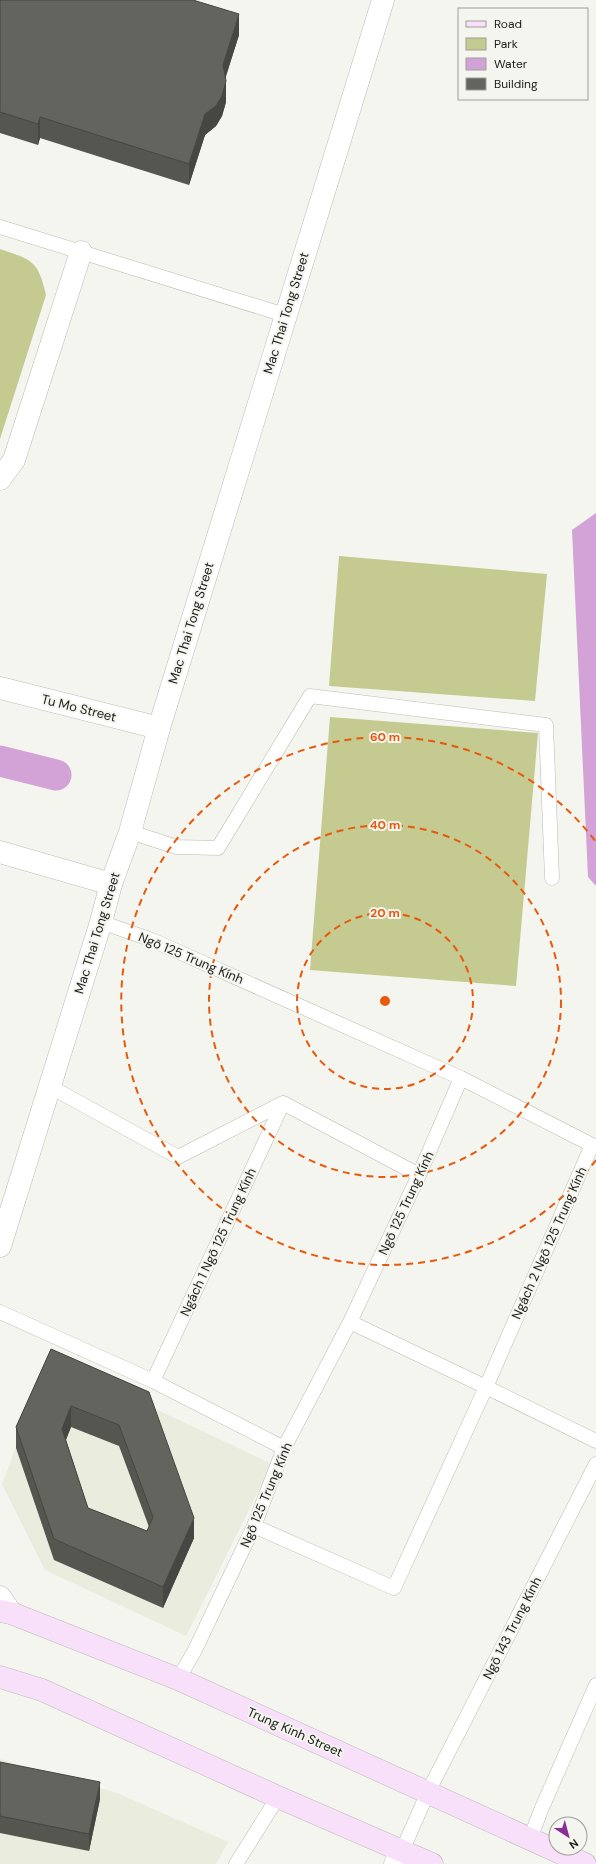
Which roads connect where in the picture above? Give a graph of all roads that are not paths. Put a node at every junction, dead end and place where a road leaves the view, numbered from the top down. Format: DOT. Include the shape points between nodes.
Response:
graph roads {
  1 [pos="383,0"];
  2 [pos="0,227"];
  3 [pos="81,252"];
  4 [pos="285,315"];
  5 [pos="0,479"];
  6 [pos="0,688"];
  7 [pos="158,728"];
  8 [pos="130,832"];
  9 [pos="0,852"];
  10 [pos="552,878"];
  11 [pos="111,884"];
  12 [pos="101,922"];
  13 [pos="461,1078"];
  14 [pos="49,1086"];
  15 [pos="283,1103"];
  16 [pos="419,1175"];
  17 [pos="0,1246"];
  18 [pos="0,1312"];
  19 [pos="350,1322"];
  20 [pos="153,1381"];
  21 [pos="486,1387"];
  22 [pos="596,1441"];
  23 [pos="284,1448"];
  24 [pos="596,1464"];
  25 [pos="254,1526"];
  26 [pos="4,1607"];
  27 [pos="178,1679"];
  28 [pos="9,1680"];
  29 [pos="596,1685"];
  30 [pos="0,1693"];
  31 [pos="428,1792"];
  32 [pos="278,1797"];
  33 [pos="530,1839"];
  34 [pos="399,1858"];
  35 [pos="236,1864"];
  36 [pos="432,1864"];
  37 [pos="585,1864"];
  1 -- 4 [label="street, Mac Thai Tong Street"];
  2 -- 3 [label="lane"];
  3 -- 4 [label="lane"];
  3 -- 5 [label="street" via="14,460"];
  4 -- 7 [label="street, Mac Thai Tong Street"];
  6 -- 7 [label="street, Tu Mo Street"];
  7 -- 8 [label="street, Mac Thai Tong Street"];
  8 -- 10 [label="lane" via="177,847 218,848 310,696 546,725"];
  8 -- 11 [label="street, Mac Thai Tong Street"];
  9 -- 11 [label="street"];
  11 -- 12 [label="street, Mac Thai Tong Street"];
  12 -- 13 [label="lane, Ngõ 125 Trung Kính" via="152,940"];
  12 -- 14 [label="street, Mac Thai Tong Street"];
  13 -- 16 [label="lane, Ngõ 125 Trung Kính"];
  13 -- 21 [label="lane, Ngách 2 Ngõ 125 Trung Kính" via="592,1145"];
  14 -- 15 [label="lane" via="178,1157"];
  14 -- 17 [label="street, Mac Thai Tong Street"];
  15 -- 16 [label="lane"];
  15 -- 20 [label="lane, Ngách 1 Ngõ 125 Trung Kính"];
  16 -- 19 [label="lane, Ngõ 125 Trung Kính"];
  18 -- 20 [label="lane"];
  19 -- 21 [label="lane"];
  19 -- 23 [label="lane, Ngõ 125 Trung Kính"];
  20 -- 23 [label="lane"];
  21 -- 22 [label="lane"];
  21 -- 25 [label="lane, Ngách 2 Ngõ 125 Trung Kính" via="394,1588"];
  23 -- 25 [label="lane, Ngõ 125 Trung Kính"];
  24 -- 31 [label="lane, Ngõ 143 Trung Kính"];
  25 -- 27 [label="lane, Ngõ 125 Trung Kính" via="194,1652"];
  26 -- 27 [label="main road, Trung Kinh Street"];
  27 -- 31 [label="main road, Trung Kinh Street"];
  28 -- 30 [label="main road"];
  28 -- 32 [label="main road" via="42,1690"];
  29 -- 33 [label="lane"];
  31 -- 33 [label="main road, Trung Kinh Street"];
  31 -- 34 [label="lane, Ngõ 143 Trung Kính"];
  32 -- 34 [label="main road"];
  32 -- 35 [label="lane"];
  33 -- 37 [label="main road, Trung Kinh Street"];
  34 -- 36 [label="main road"];
}
